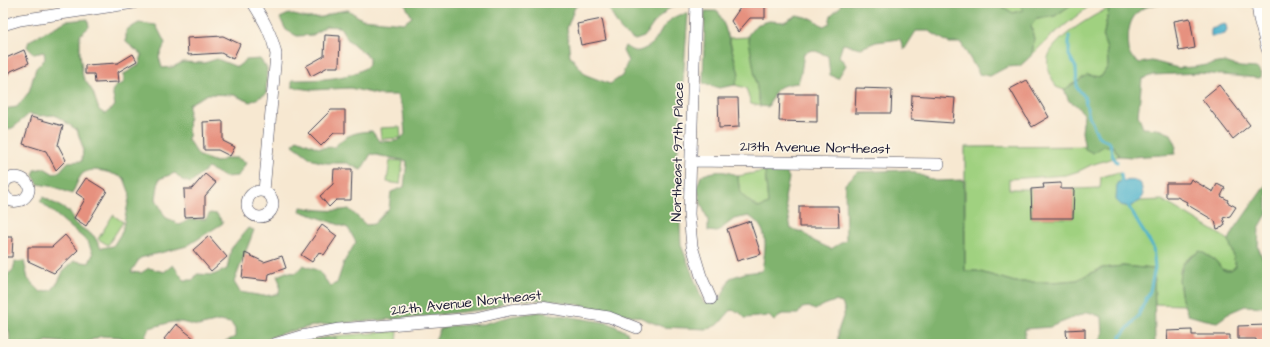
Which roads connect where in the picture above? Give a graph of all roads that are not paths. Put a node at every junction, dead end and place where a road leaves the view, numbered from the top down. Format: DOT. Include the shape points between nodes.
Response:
graph roads {
  1 [pos="134,3"];
  2 [pos="253,3"];
  3 [pos="696,3"];
  4 [pos="1258,3"];
  5 [pos="3,25"];
  6 [pos="1267,49"];
  7 [pos="691,161"];
  8 [pos="939,164"];
  9 [pos="3,184"];
  10 [pos="3,189"];
  11 [pos="264,191"];
  12 [pos="711,299"];
  13 [pos="637,328"];
  14 [pos="274,344"];
  1 -- 5 [label="street" via="20,20"];
  2 -- 11 [label="street" via="274,41 276,54"];
  3 -- 7 [label="street, Northeast 97th Place"];
  4 -- 6 [label="street" via="1259,19"];
  7 -- 8 [label="street, 213th Avenue Northeast"];
  7 -- 12 [label="street, Northeast 97th Place" via="689,214 692,246"];
  9 -- 10 [label="street"];
  9 -- 10 [label="street" via="9,178 21,177 27,182 28,191 25,198 17,202 5,197"];
  13 -- 14 [label="street, 212th Avenue Northeast" via="609,317 541,307 510,310 476,318 339,330 301,336"];
}
